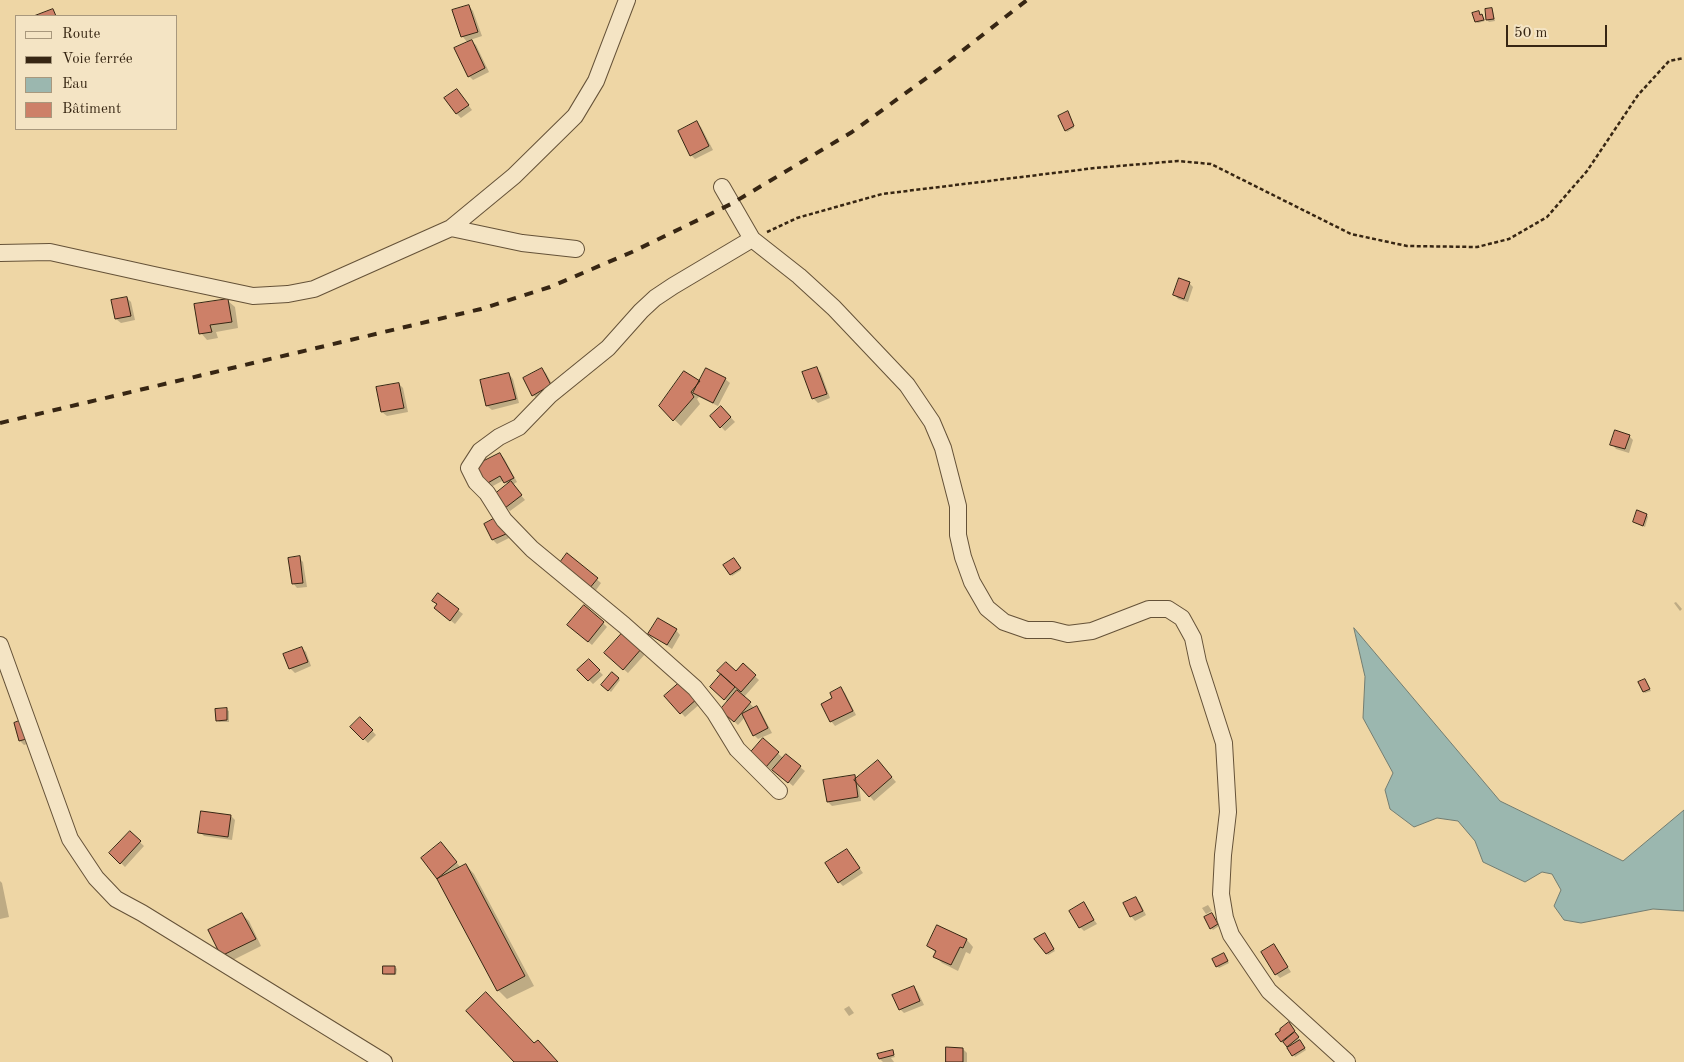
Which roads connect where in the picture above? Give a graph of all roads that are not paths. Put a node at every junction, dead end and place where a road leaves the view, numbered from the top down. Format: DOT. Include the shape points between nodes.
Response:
graph roads {
  1 [pos="626,0"];
  2 [pos="722,187"];
  3 [pos="451,228"];
  4 [pos="752,239"];
  5 [pos="576,250"];
  6 [pos="0,253"];
  7 [pos="0,645"];
  8 [pos="779,791"];
  9 [pos="384,1062"];
  10 [pos="1347,1062"];
  1 -- 3 [label="street" via="596,81 575,116 514,176"];
  2 -- 4 [label="street"];
  3 -- 5 [label="street"];
  3 -- 6 [label="street" via="314,289 253,296 50,252"];
  4 -- 8 [label="street" via="655,298 608,348 518,426 480,451 469,468 504,520 532,549 695,688 737,749"];
  4 -- 10 [label="street" via="834,308 907,385 932,422 943,448 958,506 958,535 963,557 972,582 987,608 1004,622 1027,630 1068,634 1092,630 1148,609 1168,609 1182,618 1193,638 1224,743 1228,812 1221,894 1230,935 1269,991"];
  7 -- 9 [label="street" via="70,839 96,878 116,899"];
}
